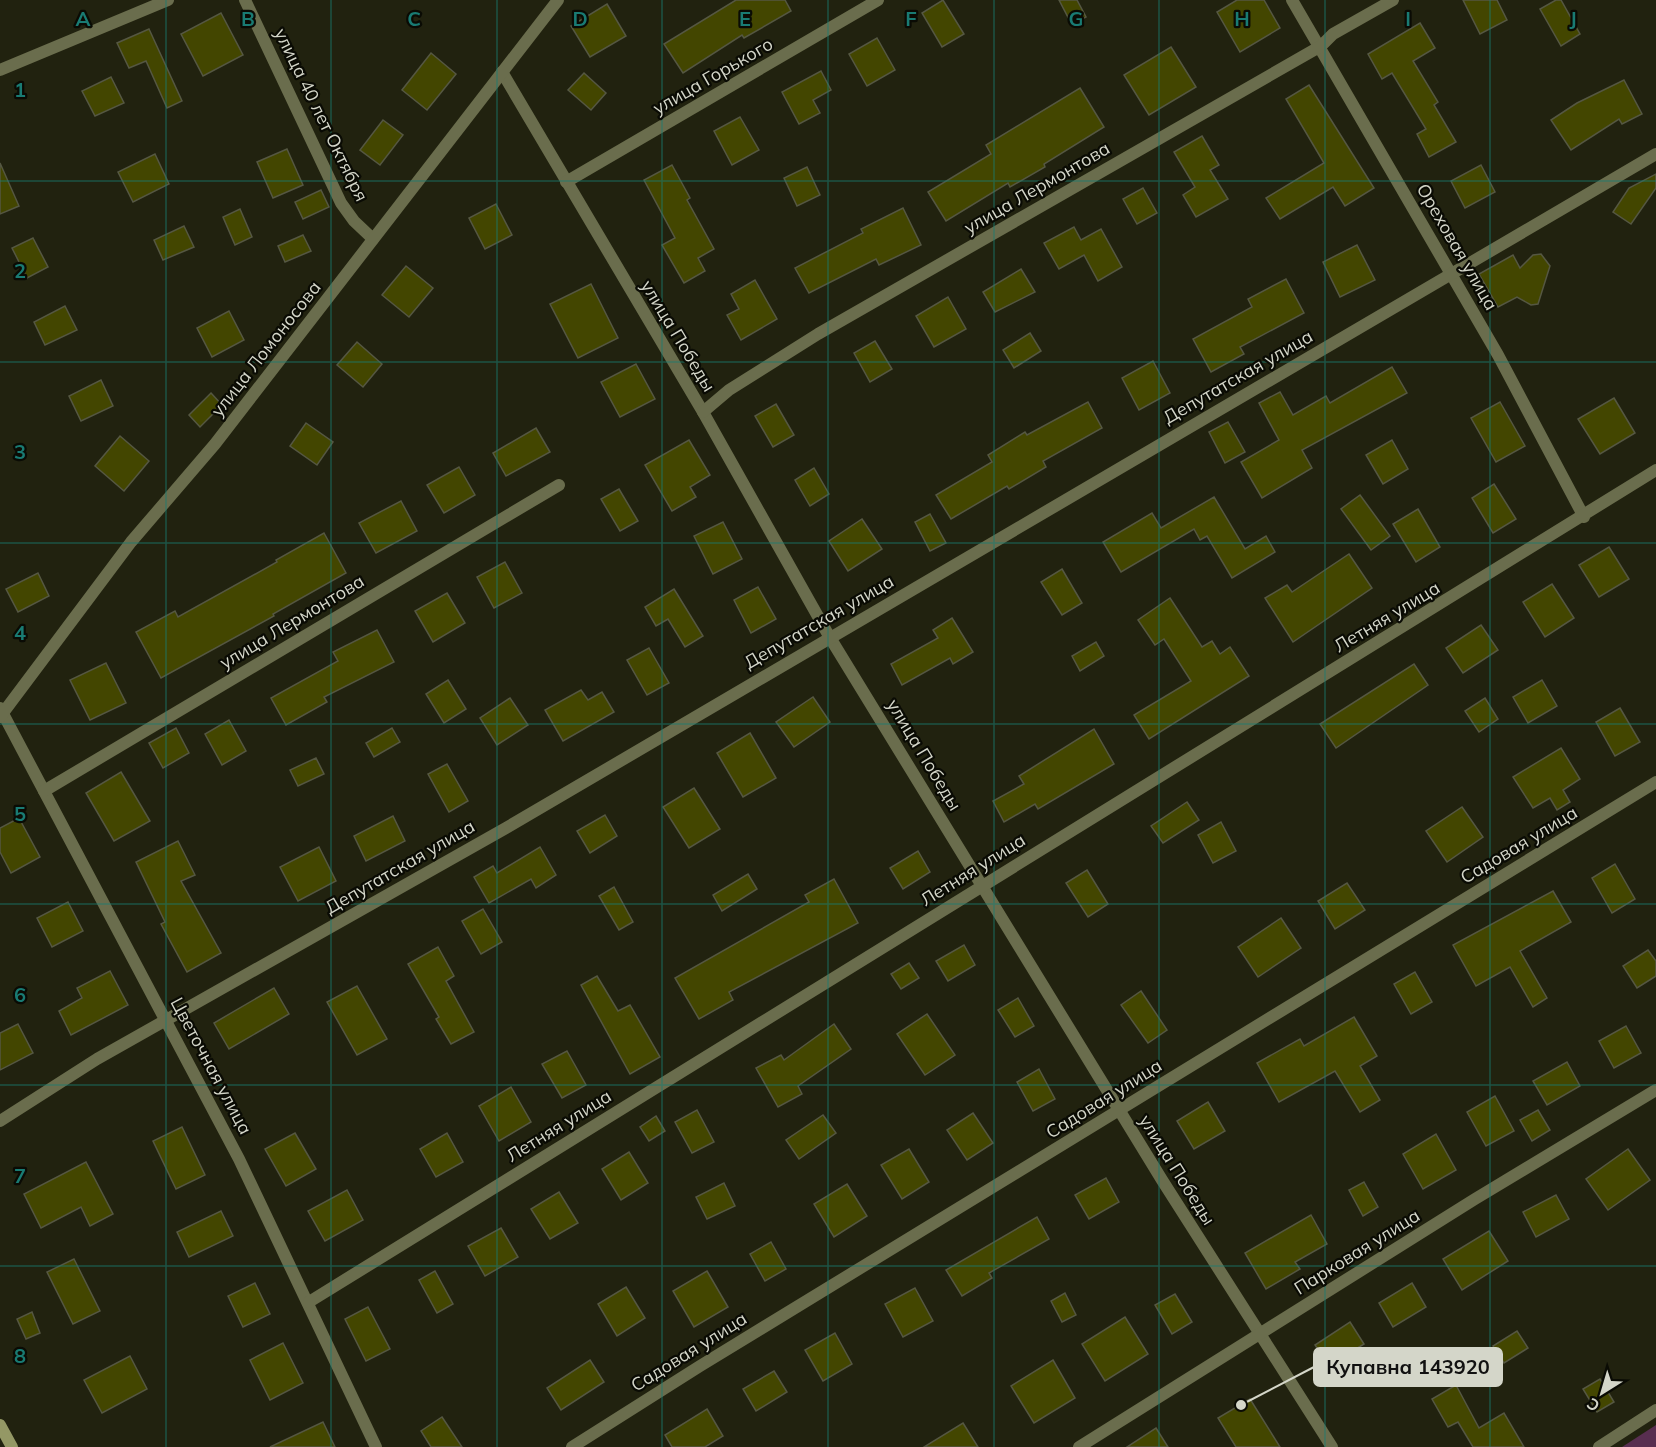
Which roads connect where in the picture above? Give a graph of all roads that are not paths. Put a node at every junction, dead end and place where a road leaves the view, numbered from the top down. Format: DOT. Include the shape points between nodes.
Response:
graph roads {
  1 [pos="168,0"];
  2 [pos="245,0"];
  3 [pos="558,0"];
  4 [pos="878,0"];
  5 [pos="1292,0"];
  6 [pos="1393,0"];
  7 [pos="1321,46"];
  8 [pos="0,70"];
  9 [pos="502,72"];
  10 [pos="1656,154"];
  11 [pos="566,182"];
  12 [pos="373,239"];
  13 [pos="1452,273"];
  14 [pos="703,412"];
  15 [pos="1656,470"];
  16 [pos="559,484"];
  17 [pos="1584,517"];
  18 [pos="829,636"];
  19 [pos="1,713"];
  20 [pos="1656,782"];
  21 [pos="44,791"];
  22 [pos="982,885"];
  23 [pos="167,1020"];
  24 [pos="1656,1090"];
  25 [pos="1119,1110"];
  26 [pos="0,1121"];
  27 [pos="309,1302"];
  28 [pos="1260,1335"];
  29 [pos="1656,1410"];
  30 [pos="0,1425"];
  31 [pos="12,1447"];
  32 [pos="376,1447"];
  33 [pos="572,1447"];
  34 [pos="1079,1447"];
  35 [pos="1332,1447"];
  36 [pos="1599,1447"];
  1 -- 8 [label="street"];
  2 -- 12 [label="street, улица 40 лет Октября" via="341,203"];
  3 -- 9 [label="street, улица Ломоносова"];
  4 -- 11 [label="street, улица Горького"];
  5 -- 7 [label="street, Ореховая улица"];
  6 -- 7 [label="street, улица Лермонтова" via="1333,34"];
  7 -- 13 [label="street, Ореховая улица"];
  7 -- 14 [label="street, улица Лермонтова" via="818,334 729,390"];
  9 -- 11 [label="street, улица Победы"];
  9 -- 12 [label="street, улица Ломоносова"];
  10 -- 13 [label="street, Депутатская улица"];
  11 -- 14 [label="street, улица Победы"];
  12 -- 19 [label="street, улица Ломоносова" via="215,444 131,542"];
  13 -- 17 [label="street, Ореховая улица"];
  13 -- 18 [label="street, Депутатская улица"];
  14 -- 18 [label="street, улица Победы"];
  15 -- 17 [label="street, Летняя улица"];
  16 -- 21 [label="street, улица Лермонтова"];
  17 -- 22 [label="street, Летняя улица"];
  18 -- 22 [label="street, улица Победы"];
  18 -- 23 [label="street, Депутатская улица" via="506,828"];
  19 -- 21 [label="street, Цветочная улица"];
  20 -- 25 [label="street, Садовая улица"];
  21 -- 23 [label="street, Цветочная улица"];
  22 -- 25 [label="street, улица Победы"];
  22 -- 27 [label="street, Летняя улица"];
  23 -- 26 [label="street, Депутатская улица"];
  23 -- 27 [label="street, Цветочная улица"];
  24 -- 28 [label="street, Парковая улица"];
  25 -- 28 [label="street, улица Победы"];
  25 -- 33 [label="street, Садовая улица"];
  27 -- 32 [label="street, Цветочная улица"];
  28 -- 34 [label="street, Парковая улица"];
  28 -- 35 [label="street, улица Победы"];
  29 -- 36 [label="street"];
  30 -- 31 [label="main road"];
}
